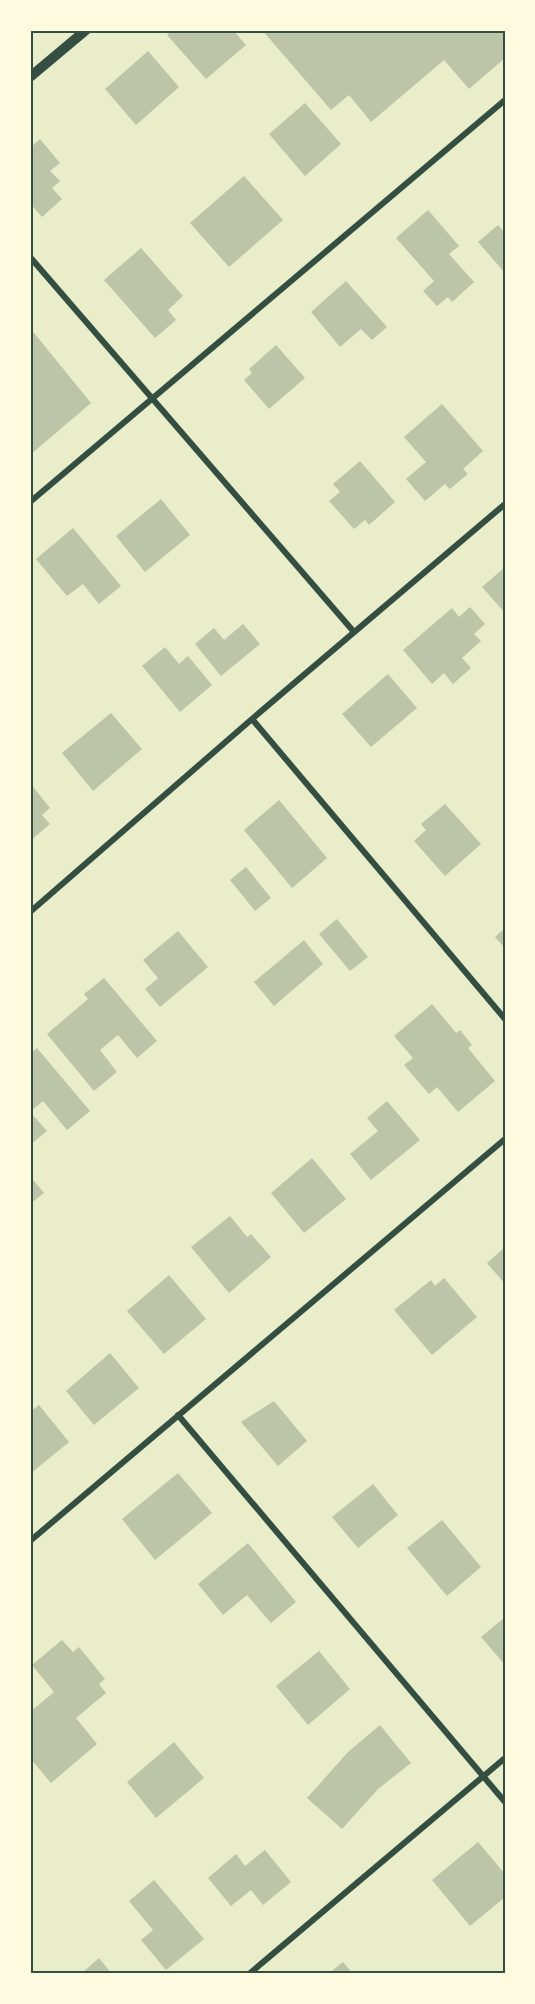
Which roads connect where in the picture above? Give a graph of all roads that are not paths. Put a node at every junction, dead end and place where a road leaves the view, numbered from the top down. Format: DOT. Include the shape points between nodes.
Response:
graph roads {
  1 [pos="86,30"];
  2 [pos="30,77"];
  3 [pos="505,100"];
  4 [pos="30,256"];
  5 [pos="153,397"];
  6 [pos="30,502"];
  7 [pos="505,504"];
  8 [pos="354,632"];
  9 [pos="252,719"];
  10 [pos="30,912"];
  11 [pos="505,1019"];
  12 [pos="505,1139"];
  13 [pos="178,1415"];
  14 [pos="30,1541"];
  15 [pos="505,1758"];
  16 [pos="483,1776"];
  17 [pos="505,1802"];
  18 [pos="249,1974"];
  1 -- 2 [label="street"];
  3 -- 5 [label="street"];
  4 -- 5 [label="street"];
  5 -- 6 [label="street"];
  5 -- 8 [label="street"];
  7 -- 8 [label="street"];
  8 -- 9 [label="street"];
  9 -- 10 [label="street"];
  9 -- 11 [label="street"];
  12 -- 13 [label="street"];
  13 -- 14 [label="street"];
  13 -- 16 [label="street"];
  15 -- 16 [label="street"];
  16 -- 17 [label="street"];
  16 -- 18 [label="street"];
}
